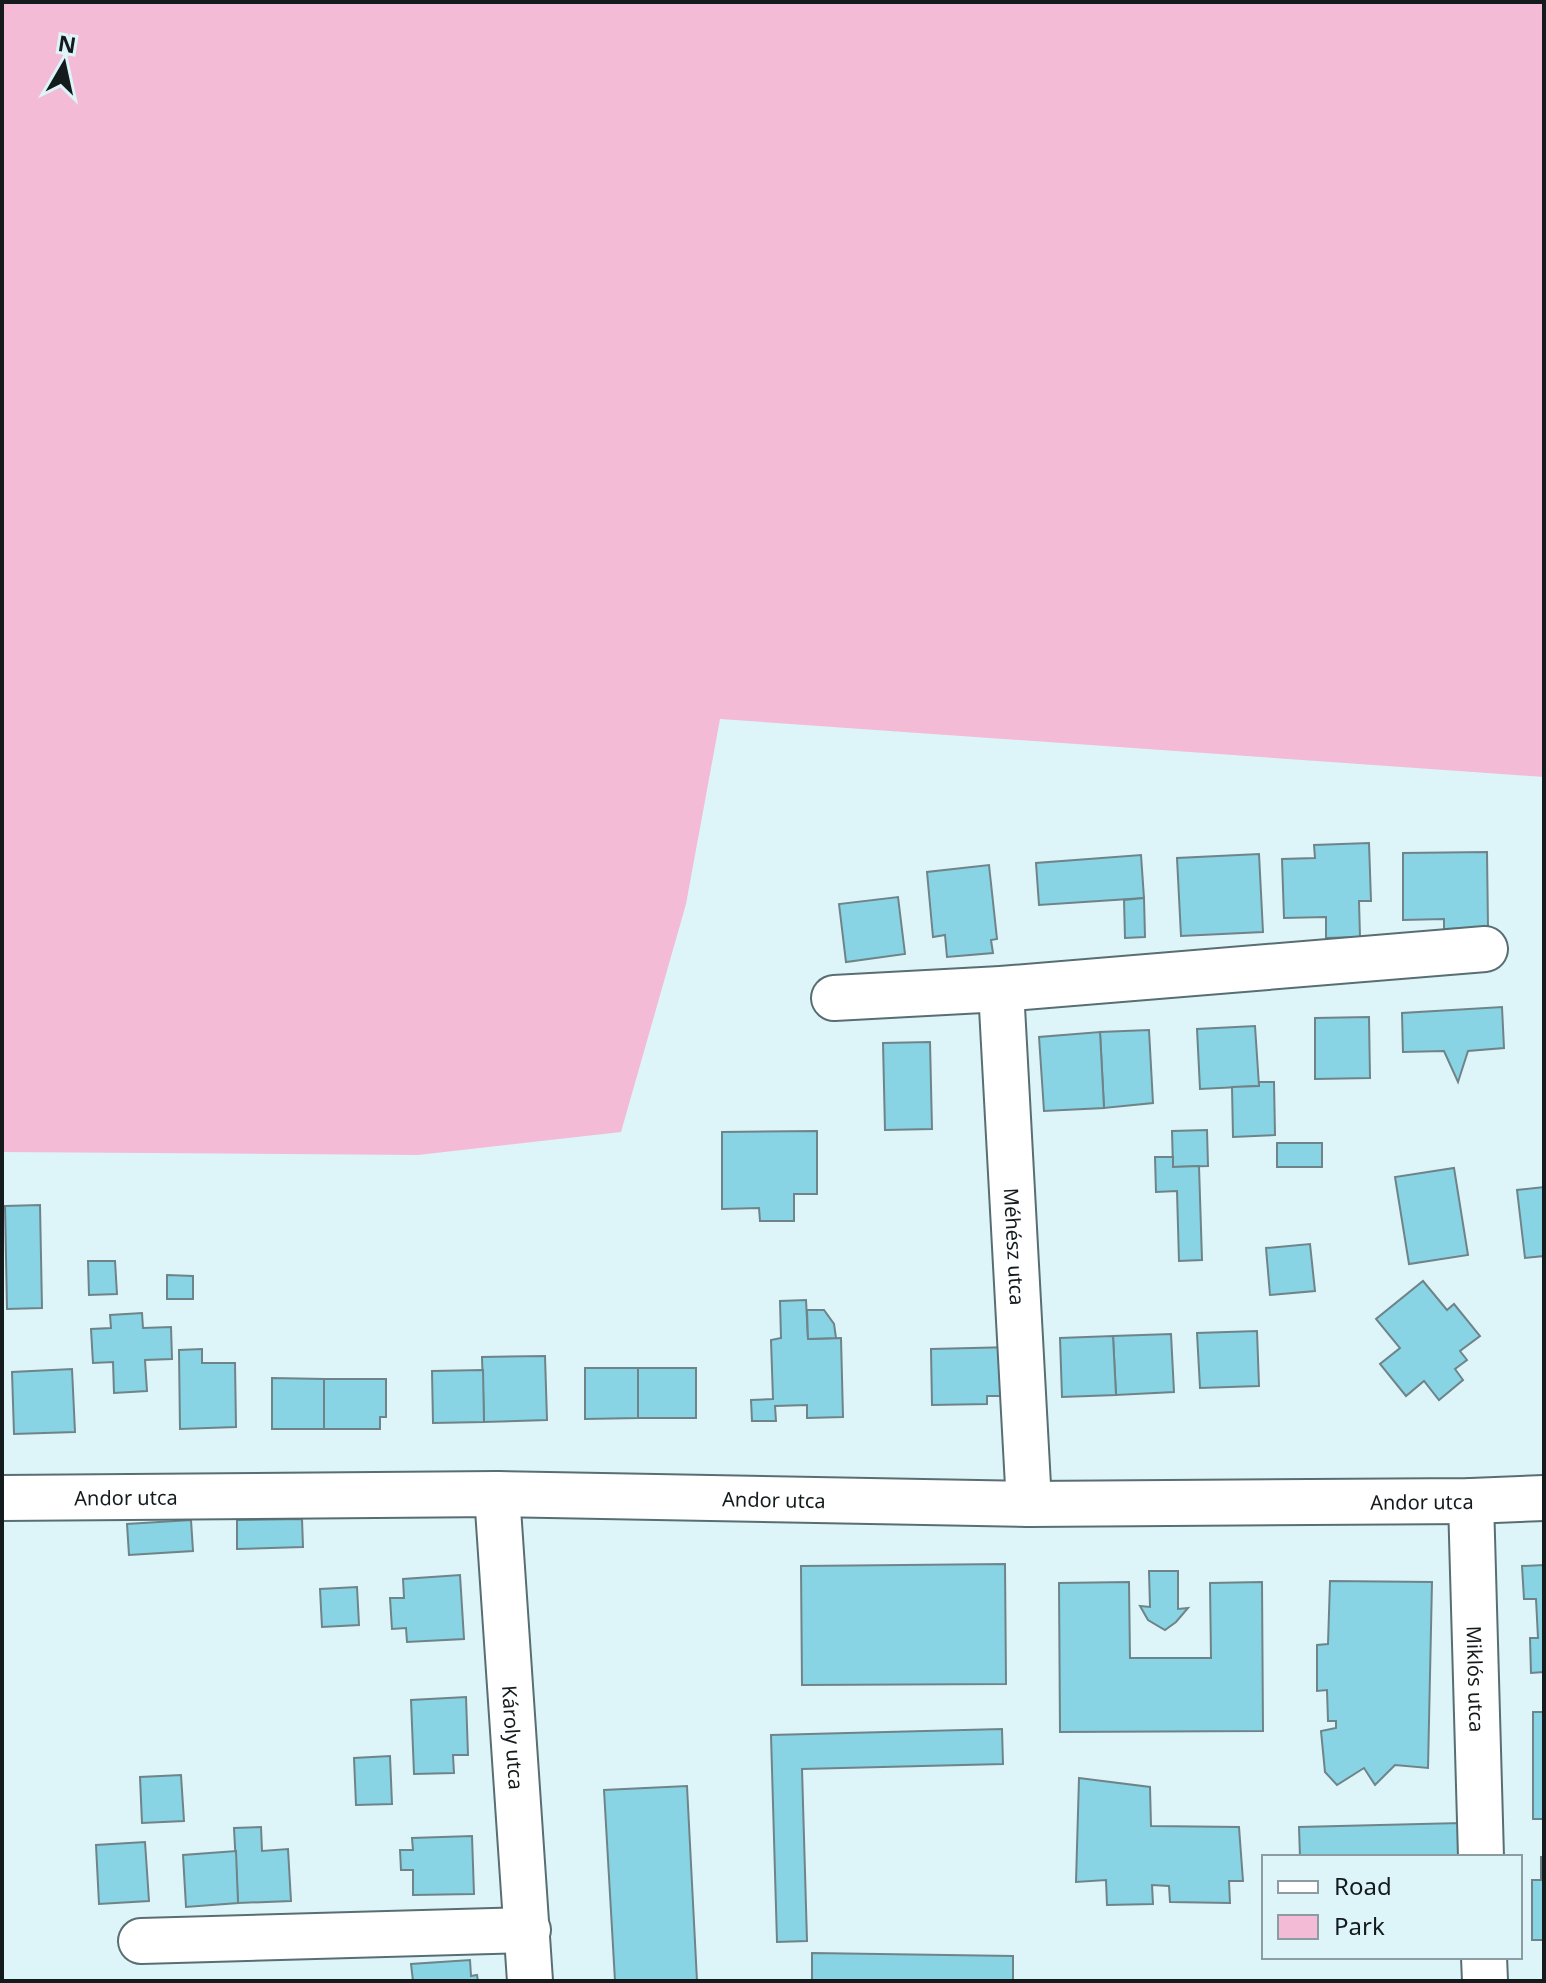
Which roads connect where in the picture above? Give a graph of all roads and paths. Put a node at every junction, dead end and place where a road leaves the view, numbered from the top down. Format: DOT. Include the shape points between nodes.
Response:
graph roads {
  1 [pos="1485,949"];
  2 [pos="1001,989"];
  3 [pos="834,998"];
  4 [pos="497,1494"];
  5 [pos="2,1498"];
  6 [pos="1544,1498"];
  7 [pos="1471,1501"];
  8 [pos="1029,1504"];
  9 [pos="1481,1855"];
  10 [pos="528,1930"];
  11 [pos="141,1941"];
  12 [pos="1484,1959"];
  13 [pos="530,1981"];
  14 [pos="1485,1981"];
  1 -- 2 [label="street"];
  2 -- 3 [label="street"];
  2 -- 8 [label="street, Méhész utca"];
  4 -- 5 [label="street, Andor utca"];
  4 -- 8 [label="street, Andor utca"];
  4 -- 10 [label="street, Károly utca"];
  6 -- 7 [label="street, Andor utca"];
  7 -- 8 [label="street, Andor utca"];
  7 -- 9 [label="street, Miklós utca"];
  10 -- 11 [label="street"];
  10 -- 13 [label="street, Károly utca"];
  12 -- 14 [label="street"];
}
